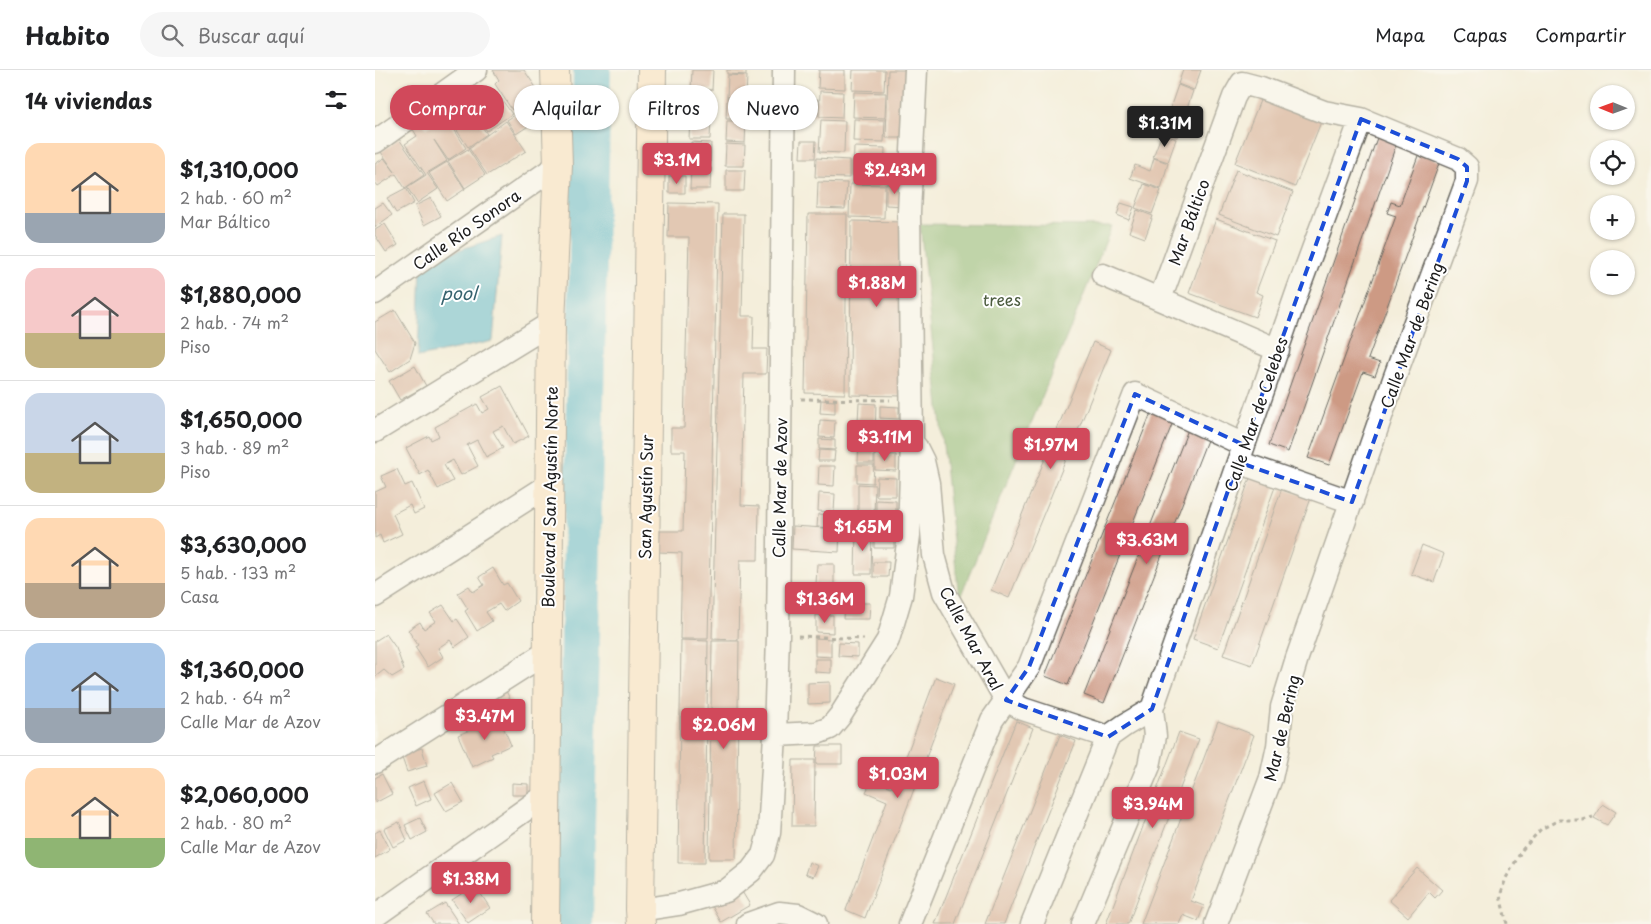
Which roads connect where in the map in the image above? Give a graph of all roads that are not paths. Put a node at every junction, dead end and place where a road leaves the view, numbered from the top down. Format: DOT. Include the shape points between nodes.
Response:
graph roads {
  1 [pos="476,70"];
  2 [pos="555,70"];
  3 [pos="652,70"];
  4 [pos="784,70"];
  5 [pos="916,70"];
  6 [pos="1361,119"];
  7 [pos="375,142"];
  8 [pos="558,165"];
  9 [pos="1467,167"];
  10 [pos="1103,275"];
  11 [pos="375,293"];
  12 [pos="1159,298"];
  13 [pos="551,323"];
  14 [pos="1277,350"];
  15 [pos="375,431"];
  16 [pos="912,440"];
  17 [pos="1241,453"];
  18 [pos="549,484"];
  19 [pos="1352,502"];
  20 [pos="375,596"];
  21 [pos="547,652"];
  22 [pos="1006,700"];
  23 [pos="1152,709"];
  24 [pos="775,734"];
  25 [pos="1108,737"];
  26 [pos="375,762"];
  27 [pos="546,795"];
  28 [pos="375,916"];
  29 [pos="641,917"];
  30 [pos="545,924"];
  31 [pos="748,924"];
  32 [pos="816,924"];
  33 [pos="910,924"];
  34 [pos="1032,924"];
  35 [pos="1083,924"];
  36 [pos="1216,924"];
  1 -- 7 [label="street"];
  2 -- 8 [label="main road, Boulevard San Agustín Norte"];
  3 -- 29 [label="main road, San Agustín Sur"];
  4 -- 24 [label="street, Calle Mar de Azov"];
  5 -- 16 [label="street" via="909,212"];
  6 -- 9 [label="street, Mar Báltico" via="1458,158"];
  6 -- 12 [label="street, Mar Báltico" via="1324,112 1242,83"];
  6 -- 14 [label="street, Calle Mar de Celebes"];
  8 -- 11 [label="street, Calle Río Sonora"];
  8 -- 13 [label="main road, Boulevard San Agustín Norte"];
  9 -- 19 [label="street, Calle Mar de Bering" via="1467,181"];
  10 -- 12 [label="street"];
  12 -- 14 [label="street"];
  13 -- 15 [label="street"];
  13 -- 18 [label="main road, Boulevard San Agustín Norte"];
  14 -- 17 [label="street, Calle Mar de Celebes"];
  16 -- 22 [label="street, Calle Mar Aral" via="923,461 928,483 934,555 944,592"];
  16 -- 24 [label="street" via="909,534 901,596 888,640 831,728 817,733"];
  17 -- 19 [label="street"];
  17 -- 22 [label="street" via="1135,394 1029,667"];
  17 -- 23 [label="street, Calle Mar de Celebes"];
  18 -- 20 [label="street"];
  18 -- 21 [label="main road, Boulevard San Agustín Norte"];
  19 -- 36 [label="street, Mar de Bering" via="1282,707 1271,778"];
  21 -- 26 [label="street"];
  21 -- 27 [label="main road, Boulevard San Agustín Norte"];
  22 -- 25 [label="street, Calle Mar Aral" via="1023,709"];
  22 -- 33 [label="street" via="992,720"];
  23 -- 25 [label="street"];
  23 -- 35 [label="street, Calle Mar de Celebes" via="1155,736 1149,766"];
  24 -- 29 [label="street, Calle Mar de Azov" via="769,833 763,856 751,871 726,891"];
  25 -- 34 [label="street"];
  27 -- 28 [label="street"];
  27 -- 30 [label="main road, Boulevard San Agustín Norte"];
  31 -- 32 [label="street" via="779,913 798,914"];
}
